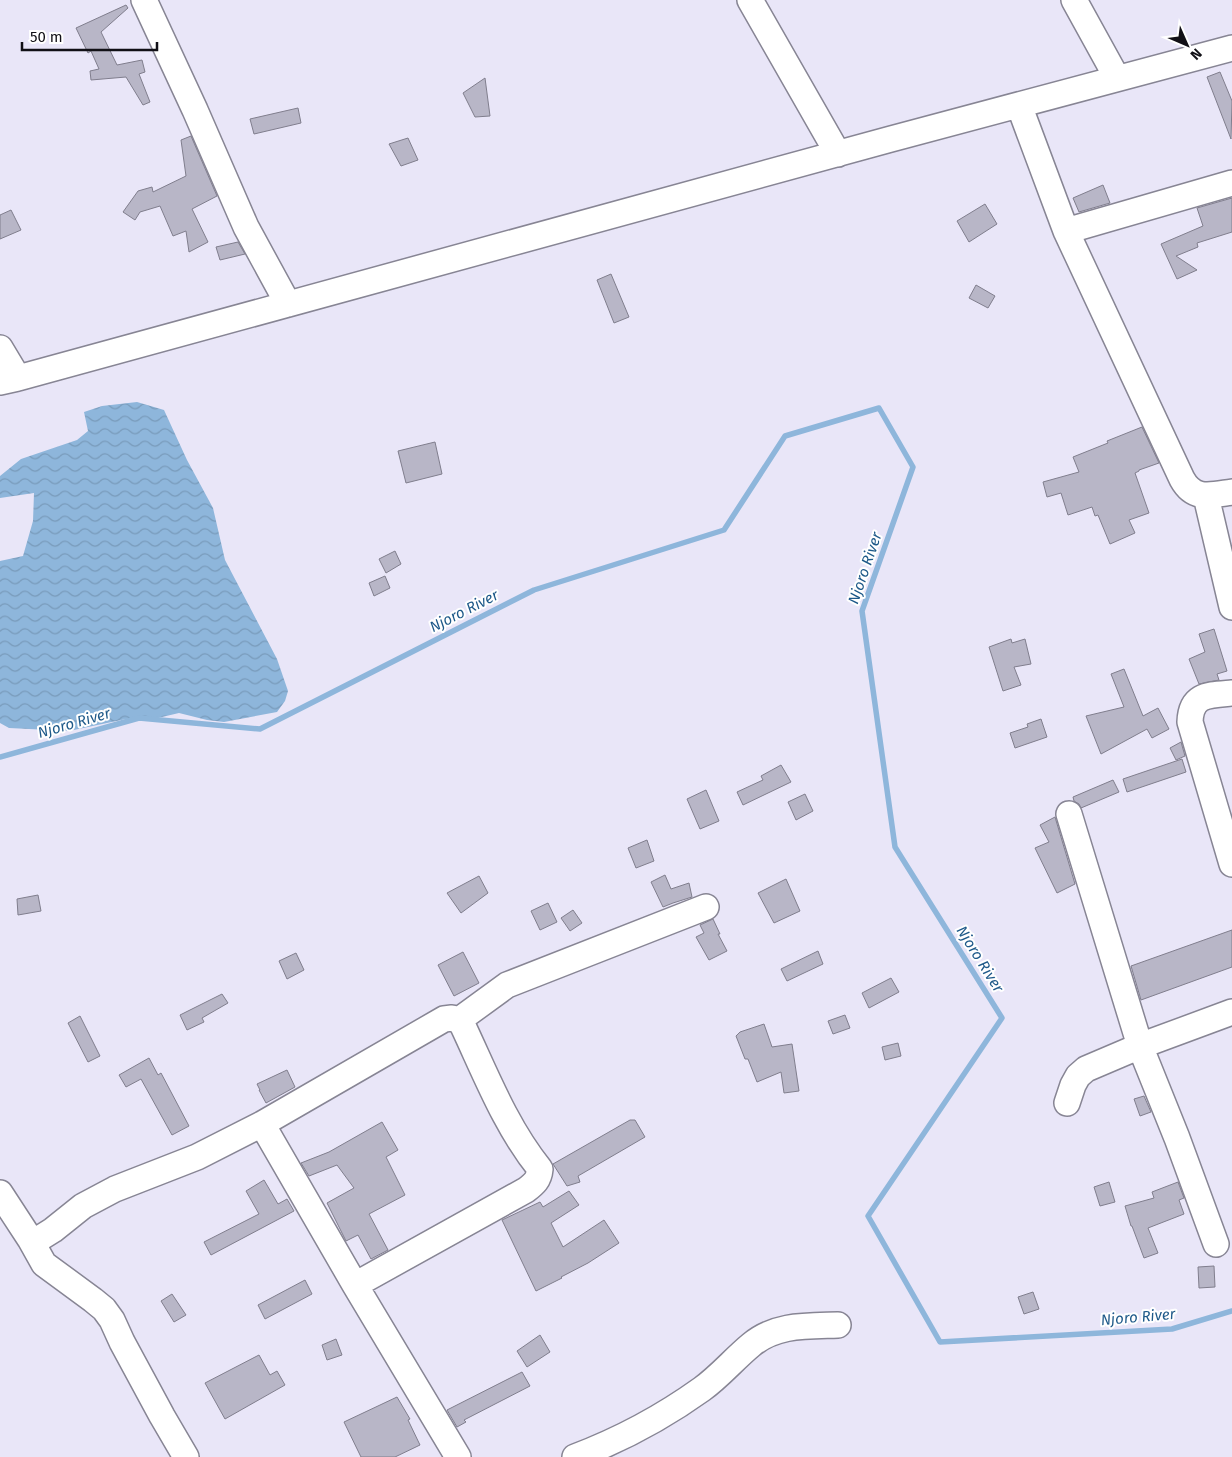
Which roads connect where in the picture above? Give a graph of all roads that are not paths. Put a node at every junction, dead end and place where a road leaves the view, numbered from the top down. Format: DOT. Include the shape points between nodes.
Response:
graph roads {
  1 [pos="144,0"];
  2 [pos="750,0"];
  3 [pos="1074,0"];
  4 [pos="1232,48"];
  5 [pos="1117,78"];
  6 [pos="1019,105"];
  7 [pos="838,154"];
  8 [pos="1232,182"];
  9 [pos="1066,230"];
  10 [pos="288,304"];
  11 [pos="0,348"];
  12 [pos="9,380"];
  13 [pos="1232,492"];
  14 [pos="1206,496"];
  15 [pos="1232,607"];
  16 [pos="1232,693"];
  17 [pos="1069,814"];
  18 [pos="1232,864"];
  19 [pos="706,907"];
  20 [pos="1232,1012"];
  21 [pos="459,1020"];
  22 [pos="1140,1046"];
  23 [pos="1067,1103"];
  24 [pos="262,1124"];
  25 [pos="0,1193"];
  26 [pos="30,1238"];
  27 [pos="1216,1244"];
  28 [pos="355,1285"];
  29 [pos="838,1325"];
  30 [pos="186,1457"];
  31 [pos="458,1457"];
  32 [pos="575,1457"];
  1 -- 10 [label="street" via="246,227"];
  2 -- 7 [label="street"];
  3 -- 5 [label="street"];
  4 -- 5 [label="street"];
  5 -- 6 [label="street"];
  6 -- 7 [label="street"];
  6 -- 9 [label="street"];
  7 -- 10 [label="street"];
  8 -- 9 [label="street"];
  9 -- 14 [label="street" via="1182,478 1189,488"];
  10 -- 12 [label="street"];
  11 -- 12 [label="street"];
  13 -- 14 [label="street"];
  14 -- 15 [label="street"];
  16 -- 18 [label="street" via="1209,695 1195,702 1190,710 1190,722"];
  17 -- 22 [label="street"];
  19 -- 21 [label="street" via="508,985"];
  20 -- 22 [label="street"];
  21 -- 24 [label="street" via="444,1019"];
  21 -- 28 [label="street" via="497,1100 540,1169 540,1175 526,1190"];
  22 -- 23 [label="street" via="1086,1069 1078,1076"];
  22 -- 27 [label="street"];
  24 -- 26 [label="street" via="197,1157 115,1189 82,1206 37,1240"];
  24 -- 28 [label="street"];
  25 -- 26 [label="street"];
  26 -- 30 [label="street" via="44,1264 104,1309 112,1320"];
  28 -- 31 [label="street"];
  29 -- 32 [label="street" via="793,1326 771,1333 752,1344 681,1403 628,1434"];
}
